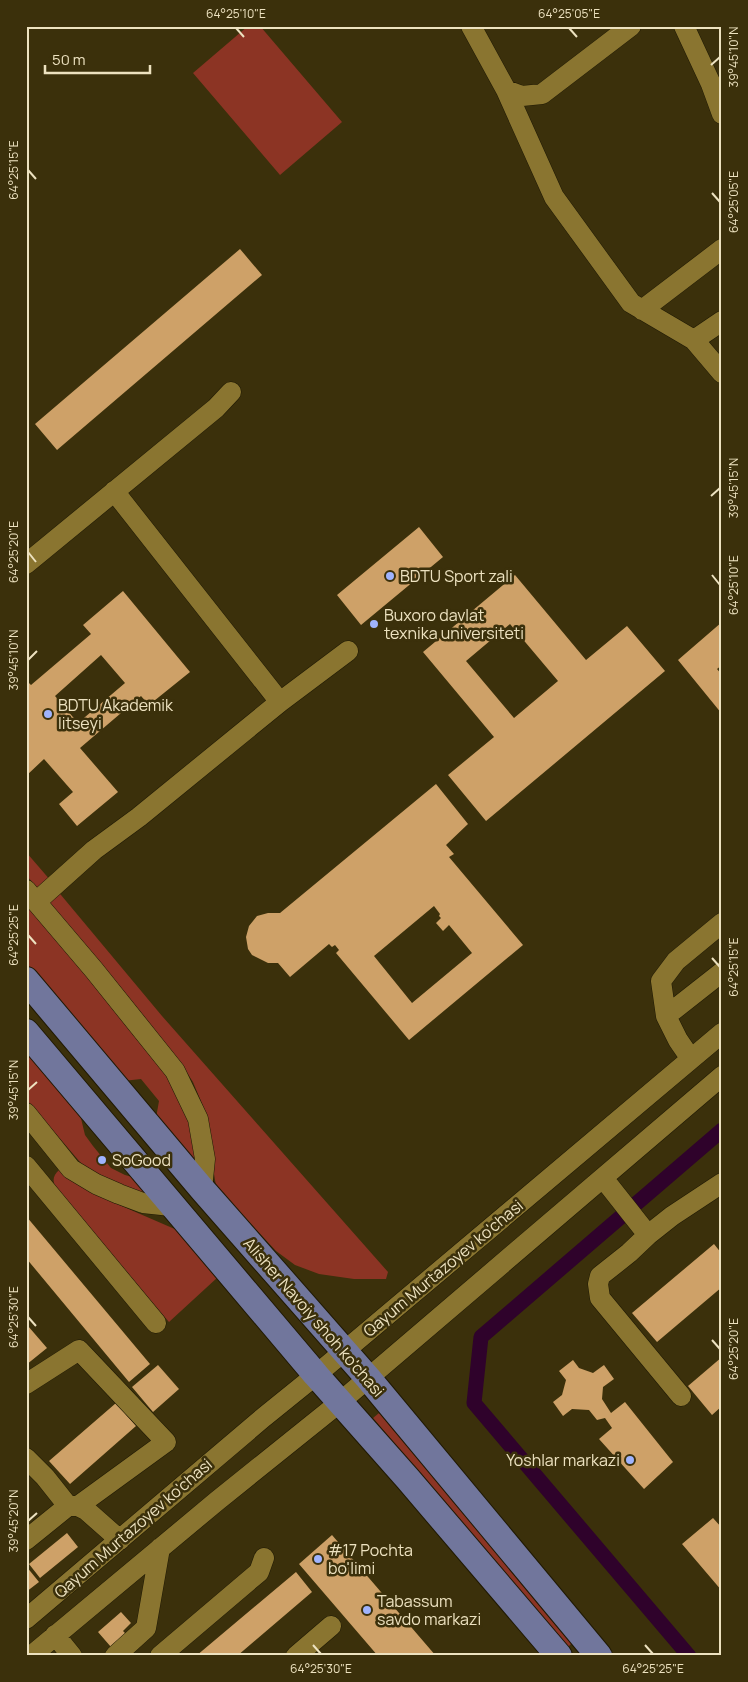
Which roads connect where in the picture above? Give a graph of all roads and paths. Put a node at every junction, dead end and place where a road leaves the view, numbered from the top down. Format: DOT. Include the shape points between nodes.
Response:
graph roads {
  1 [pos="471,26"];
  2 [pos="631,26"];
  3 [pos="684,26"];
  4 [pos="506,90"];
  5 [pos="722,114"];
  6 [pos="722,248"];
  7 [pos="642,310"];
  8 [pos="722,321"];
  9 [pos="694,340"];
  10 [pos="722,373"];
  11 [pos="231,392"];
  12 [pos="114,491"];
  13 [pos="26,564"];
  14 [pos="348,652"];
  15 [pos="280,702"];
  16 [pos="31,896"];
  17 [pos="722,923"];
  18 [pos="722,972"];
  19 [pos="26,980"];
  20 [pos="666,1016"];
  21 [pos="26,1032"];
  22 [pos="722,1033"];
  23 [pos="691,1059"];
  24 [pos="722,1076"];
  25 [pos="26,1113"];
  26 [pos="61,1156"];
  27 [pos="29,1169"];
  28 [pos="603,1178"];
  29 [pos="722,1182"];
  30 [pos="202,1190"];
  31 [pos="171,1206"];
  32 [pos="636,1221"];
  33 [pos="156,1323"];
  34 [pos="344,1351"];
  35 [pos="316,1375"];
  36 [pos="368,1378"];
  37 [pos="26,1384"];
  38 [pos="681,1396"];
  39 [pos="339,1403"];
  40 [pos="26,1458"];
  41 [pos="73,1506"];
  42 [pos="26,1540"];
  43 [pos="120,1540"];
  44 [pos="160,1548"];
  45 [pos="264,1558"];
  46 [pos="26,1619"];
  47 [pos="331,1626"];
  48 [pos="55,1635"];
  49 [pos="551,1652"];
  50 [pos="31,1656"];
  51 [pos="72,1656"];
  52 [pos="115,1656"];
  53 [pos="160,1656"];
  54 [pos="296,1656"];
  55 [pos="600,1656"];
  1 -- 4 [label="street"];
  2 -- 4 [label="street" via="542,94 522,96"];
  3 -- 5 [label="street"];
  4 -- 7 [label="street" via="554,197 631,303"];
  6 -- 7 [label="street"];
  7 -- 9 [label="street"];
  8 -- 9 [label="street"];
  9 -- 10 [label="street"];
  11 -- 12 [label="street" via="216,408"];
  12 -- 13 [label="street"];
  12 -- 15 [label="street"];
  14 -- 15 [label="street"];
  15 -- 16 [label="street" via="138,817"];
  16 -- 30 [label="street" via="175,1071 198,1119 205,1159"];
  17 -- 20 [label="street" via="676,961 661,981"];
  18 -- 20 [label="street"];
  19 -- 30 [label="main road, Alisher Navoiy shoh ko'chasi"];
  20 -- 23 [label="street"];
  21 -- 31 [label="main road"];
  22 -- 23 [label="street, Qayum Murtazoyev ko'chasi"];
  23 -- 34 [label="street, Qayum Murtazoyev ko'chasi"];
  24 -- 28 [label="street, Qayum Murtazoyev ko'chasi"];
  25 -- 26 [label="street"];
  26 -- 27 [label="street" via="39,1173"];
  26 -- 31 [label="street" via="71,1169 108,1190 142,1202"];
  27 -- 33 [label="street"];
  28 -- 32 [label="street"];
  28 -- 36 [label="street, Qayum Murtazoyev ko'chasi"];
  29 -- 32 [label="street" via="672,1216"];
  30 -- 34 [label="main road, Alisher Navoiy shoh ko'chasi"];
  31 -- 35 [label="main road"];
  32 -- 38 [label="street" via="629,1253 600,1276 600,1298"];
  34 -- 35 [label="street, Qayum Murtazoyev ko'chasi"];
  34 -- 36 [label="main road, Alisher Navoiy shoh ko'chasi"];
  35 -- 39 [label="main road"];
  35 -- 43 [label="street, Qayum Murtazoyev ko'chasi"];
  36 -- 39 [label="street, Qayum Murtazoyev ko'chasi"];
  36 -- 55 [label="main road, Alisher Navoiy shoh ko'chasi"];
  37 -- 41 [label="street" via="79,1350 166,1442"];
  39 -- 44 [label="street, Qayum Murtazoyev ko'chasi"];
  39 -- 49 [label="main road" via="414,1486"];
  40 -- 41 [label="street"];
  41 -- 42 [label="street"];
  41 -- 43 [label="street" via="86,1510"];
  43 -- 46 [label="street, Qayum Murtazoyev ko'chasi"];
  44 -- 48 [label="street, Qayum Murtazoyev ko'chasi"];
  44 -- 52 [label="street" via="146,1628"];
  45 -- 53 [label="street" via="259,1572"];
  47 -- 54 [label="street"];
  48 -- 50 [label="street, Qayum Murtazoyev ko'chasi"];
  48 -- 51 [label="street"];
}
